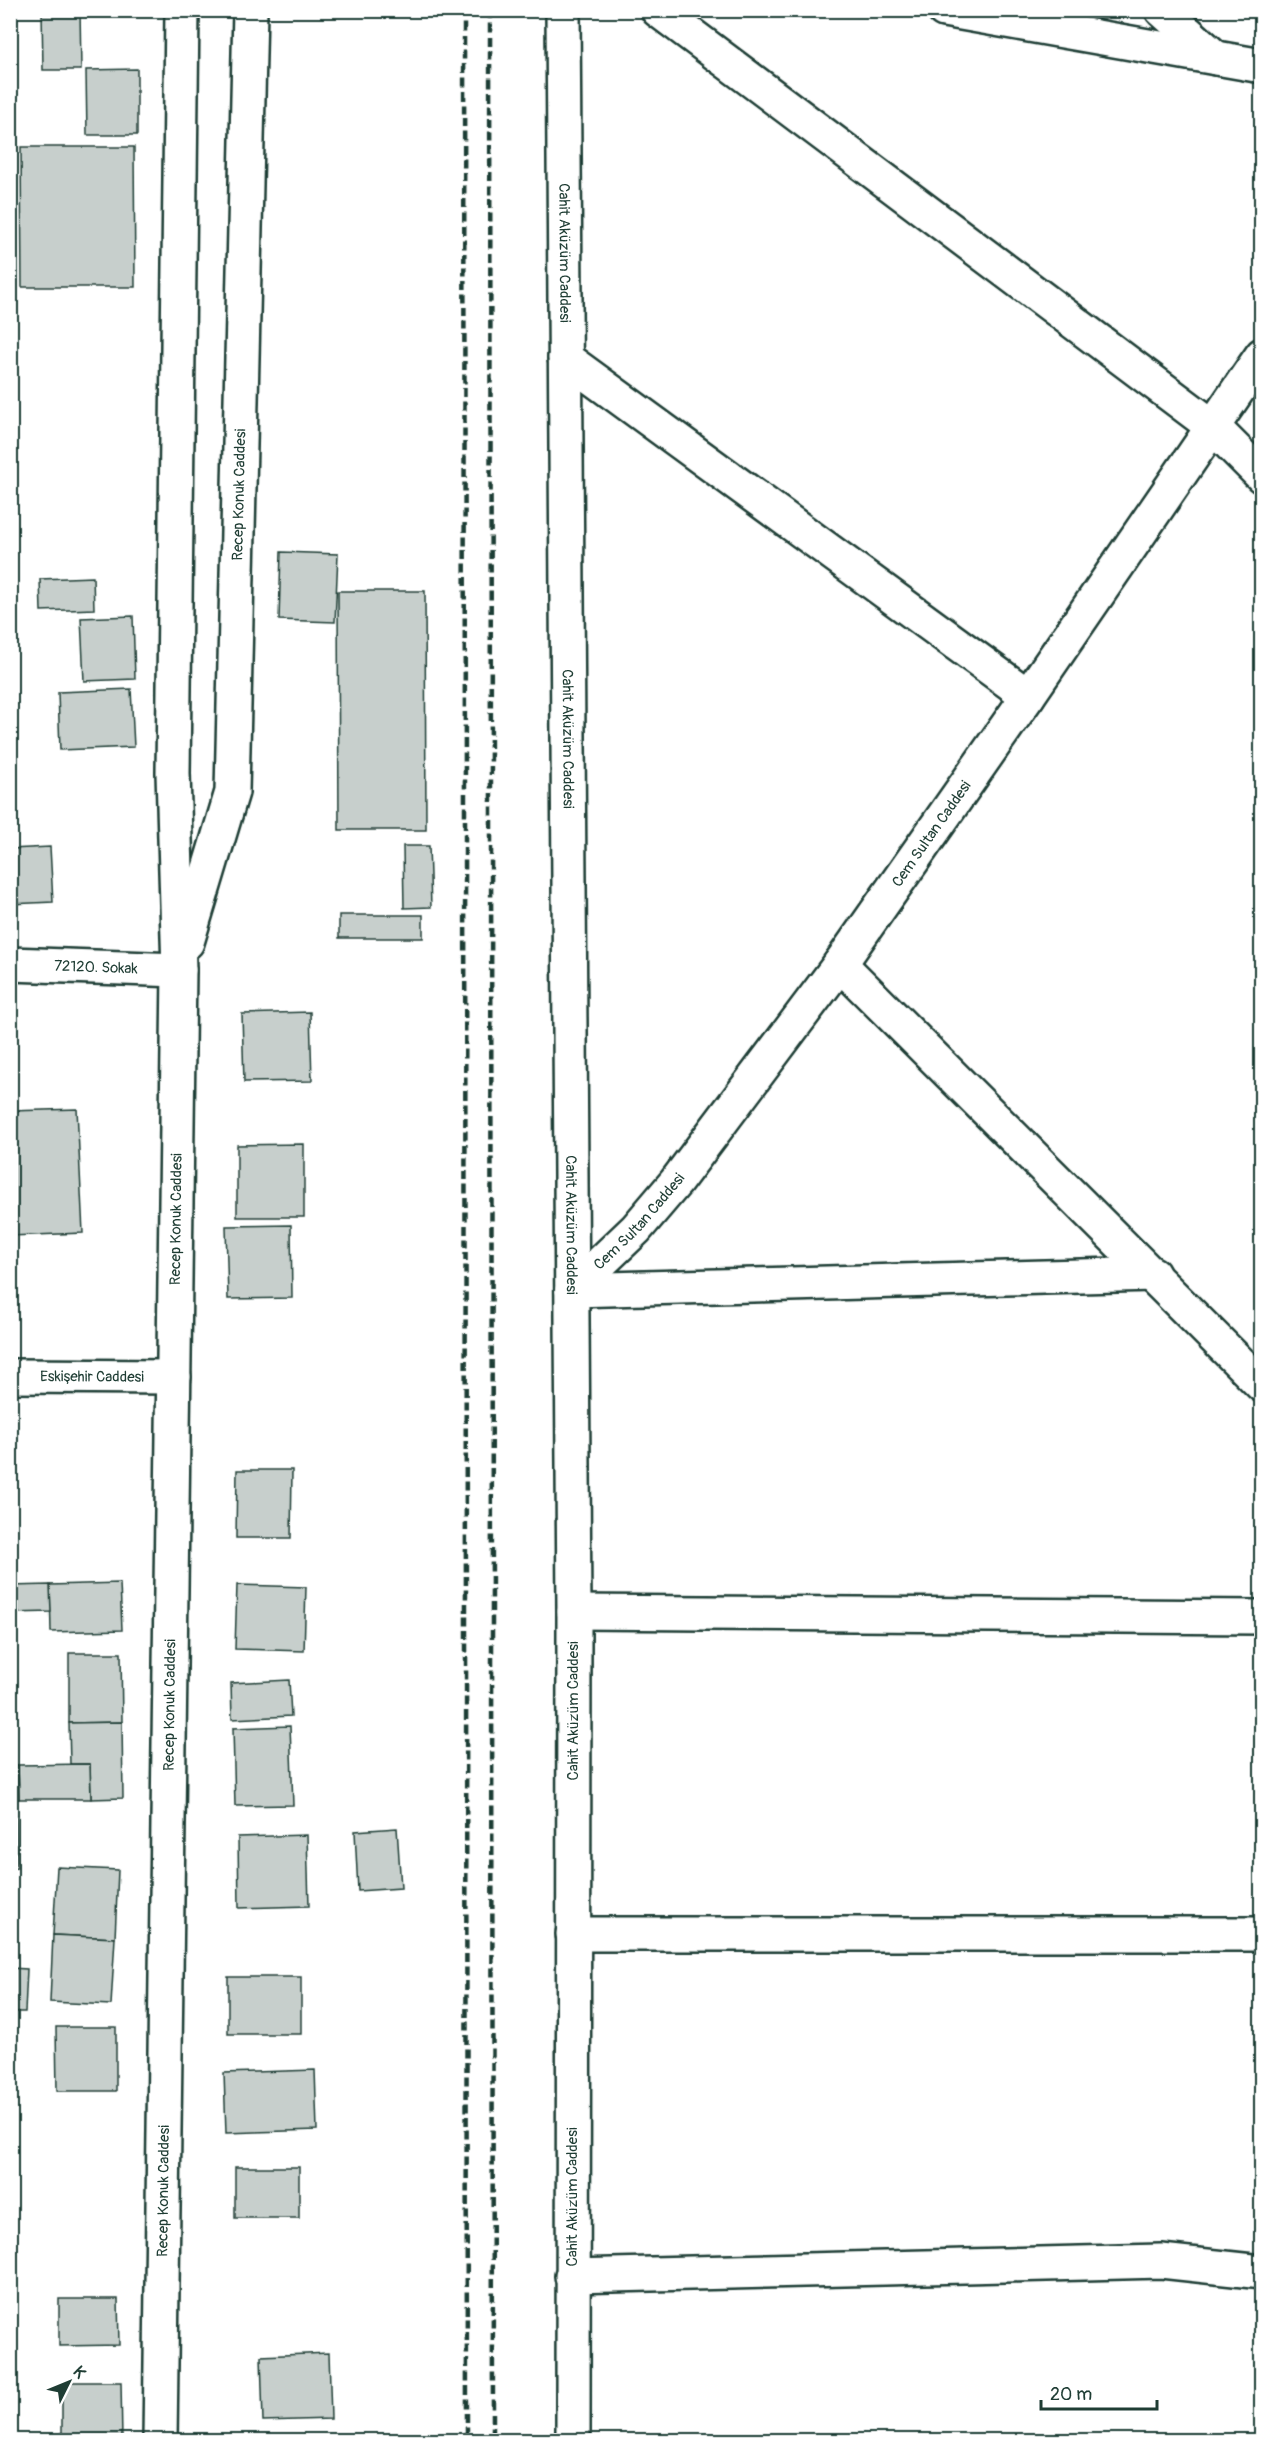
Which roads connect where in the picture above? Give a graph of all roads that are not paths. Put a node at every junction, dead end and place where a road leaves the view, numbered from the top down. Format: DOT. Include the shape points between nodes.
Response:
graph roads {
  1 [pos="182,10"];
  2 [pos="250,10"];
  3 [pos="563,10"];
  4 [pos="658,10"];
  5 [pos="944,10"];
  6 [pos="1162,10"];
  7 [pos="1216,58"];
  8 [pos="1262,66"];
  9 [pos="1262,355"];
  10 [pos="565,358"];
  11 [pos="1212,426"];
  12 [pos="1262,476"];
  13 [pos="1028,696"];
  14 [pos="10,964"];
  15 [pos="840,964"];
  16 [pos="179,970"];
  17 [pos="1153,1274"];
  18 [pos="572,1290"];
  19 [pos="10,1376"];
  20 [pos="174,1377"];
  21 [pos="1262,1385"];
  22 [pos="574,1612"];
  23 [pos="1262,1617"];
  24 [pos="573,1934"];
  25 [pos="1262,1934"];
  26 [pos="1262,2272"];
  27 [pos="572,2276"];
  28 [pos="160,2440"];
  29 [pos="573,2440"];
  1 -- 16 [label="street, Recep Konuk Caddesi" via="173,773"];
  2 -- 16 [label="street, Recep Konuk Caddesi" via="232,792"];
  3 -- 10 [label="street, Cahit Aküzüm Caddesi"];
  4 -- 11 [label="street"];
  5 -- 7 [label="street"];
  6 -- 7 [label="street"];
  7 -- 8 [label="street"];
  9 -- 11 [label="street, Cem Sultan Caddesi"];
  10 -- 13 [label="street"];
  10 -- 18 [label="street, Cahit Aküzüm Caddesi"];
  11 -- 12 [label="street"];
  11 -- 13 [label="street, Cem Sultan Caddesi"];
  13 -- 15 [label="street, Cem Sultan Caddesi"];
  14 -- 16 [label="street, 72120. Sokak"];
  15 -- 17 [label="street"];
  15 -- 18 [label="street, Cem Sultan Caddesi" via="676,1182 636,1229"];
  16 -- 20 [label="street, Recep Konuk Caddesi"];
  17 -- 18 [label="street"];
  17 -- 21 [label="street"];
  18 -- 22 [label="street, Cahit Aküzüm Caddesi"];
  19 -- 20 [label="street, Eskişehir Caddesi"];
  20 -- 28 [label="street, Recep Konuk Caddesi"];
  22 -- 23 [label="street"];
  22 -- 24 [label="street, Cahit Aküzüm Caddesi"];
  24 -- 25 [label="street"];
  24 -- 27 [label="street, Cahit Aküzüm Caddesi"];
  26 -- 27 [label="street" via="1161,2261"];
  27 -- 29 [label="street, Cahit Aküzüm Caddesi"];
}
